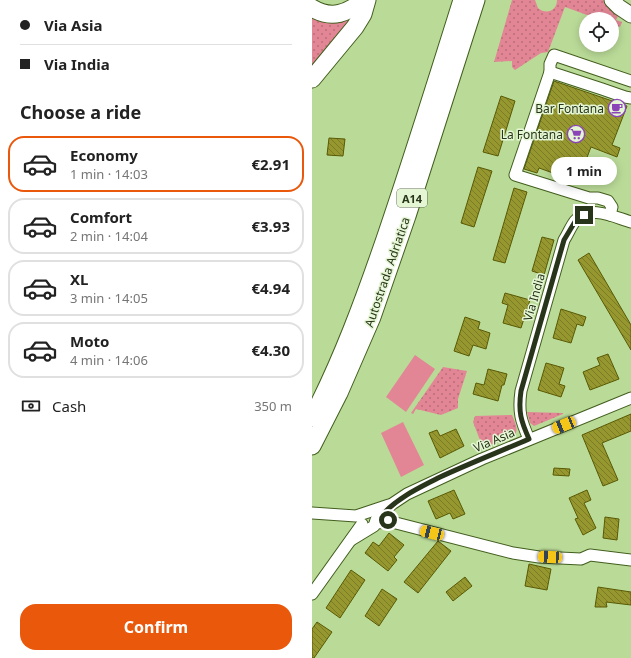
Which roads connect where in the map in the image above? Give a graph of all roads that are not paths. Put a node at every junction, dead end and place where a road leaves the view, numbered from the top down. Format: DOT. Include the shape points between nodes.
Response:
graph roads {
  1 [pos="366,0"];
  2 [pos="462,0"];
  3 [pos="476,0"];
  4 [pos="612,0"];
  5 [pos="621,0"];
  6 [pos="312,8"];
  7 [pos="631,14"];
  8 [pos="550,72"];
  9 [pos="312,79"];
  10 [pos="631,81"];
  11 [pos="631,89"];
  12 [pos="631,94"];
  13 [pos="631,98"];
  14 [pos="610,215"];
  15 [pos="631,222"];
  16 [pos="334,389"];
  17 [pos="631,398"];
  18 [pos="312,418"];
  19 [pos="529,439"];
  20 [pos="312,446"];
  21 [pos="392,504"];
  22 [pos="312,513"];
  23 [pos="369,519"];
  24 [pos="631,560"];
  25 [pos="312,594"];
  1 -- 6 [label="highway" via="340,14 325,14"];
  1 -- 9 [label="highway" via="363,14"];
  2 -- 16 [label="highway, Autostrada Adriatica / A14"];
  3 -- 16 [label="highway, Autostrada Adriatica / A14" via="372,318"];
  4 -- 7 [label="main road" via="619,8"];
  5 -- 7 [label="main road"];
  8 -- 10 [label="street" via="554,55"];
  8 -- 13 [label="street"];
  8 -- 14 [label="street" via="515,176 589,198 608,201 612,208"];
  11 -- 12 [label="street"];
  14 -- 15 [label="street, Via India"];
  14 -- 19 [label="street, Via India" via="594,212 584,215 576,220 564,240 521,391 519,406"];
  16 -- 18 [label="highway, Autostrada Adriatica / A14"];
  16 -- 20 [label="highway, Autostrada Adriatica / A14"];
  17 -- 19 [label="street, Via Asia"];
  19 -- 21 [label="street, Via Asia" via="449,473"];
  21 -- 23 [label="street, Via Asia"];
  21 -- 23 [label="street, Via Asia"];
  22 -- 23 [label="street"];
  23 -- 24 [label="street" via="392,522 513,553 539,557 590,556"];
  23 -- 25 [label="street, Via Asia" via="339,554"];
}
